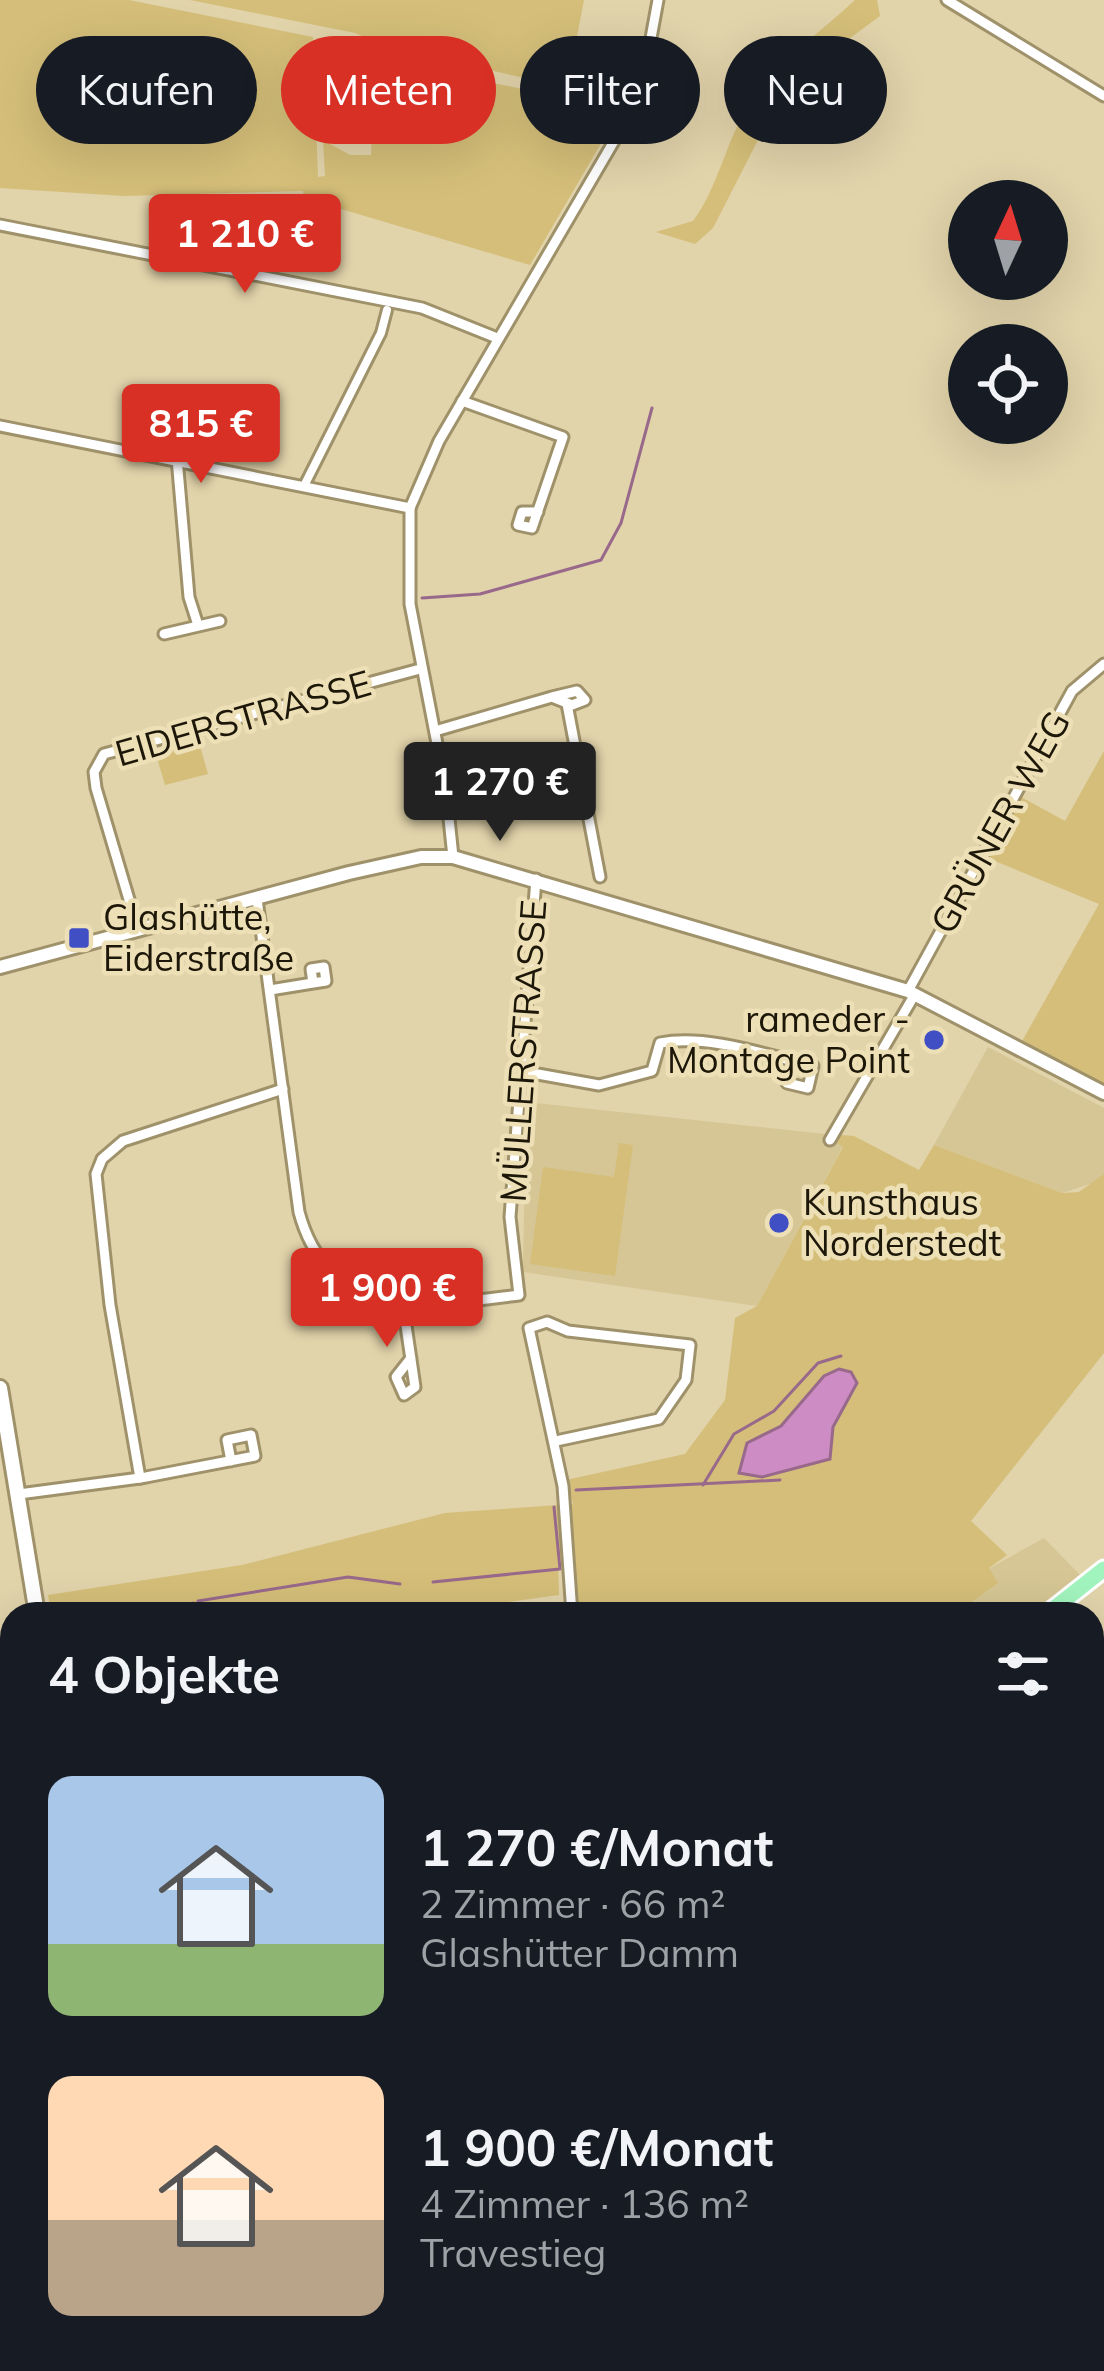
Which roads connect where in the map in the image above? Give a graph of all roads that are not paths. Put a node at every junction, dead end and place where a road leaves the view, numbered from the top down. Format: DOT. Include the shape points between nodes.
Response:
graph roads {
  1 [pos="658,0"];
  2 [pos="947,0"];
  3 [pos="1104,96"];
  4 [pos="0,225"];
  5 [pos="387,310"];
  6 [pos="497,338"];
  7 [pos="462,401"];
  8 [pos="0,426"];
  9 [pos="177,458"];
  10 [pos="304,484"];
  11 [pos="410,508"];
  12 [pos="538,512"];
  13 [pos="220,621"];
  14 [pos="197,622"];
  15 [pos="164,634"];
  16 [pos="1104,664"];
  17 [pos="420,669"];
  18 [pos="552,697"];
  19 [pos="567,704"];
  20 [pos="435,731"];
  21 [pos="453,857"];
  22 [pos="600,877"];
  23 [pos="536,880"];
  24 [pos="257,898"];
  25 [pos="138,930"];
  26 [pos="0,967"];
  27 [pos="314,983"];
  28 [pos="270,990"];
  29 [pos="911,992"];
  30 [pos="791,1061"];
  31 [pos="521,1071"];
  32 [pos="283,1089"];
  33 [pos="1104,1093"];
  34 [pos="830,1140"];
  35 [pos="403,1306"];
  36 [pos="411,1358"];
  37 [pos="0,1388"];
  38 [pos="556,1441"];
  39 [pos="231,1461"];
  40 [pos="140,1478"];
  41 [pos="19,1494"];
  42 [pos="1104,1569"];
  43 [pos="35,1602"];
  44 [pos="571,1602"];
  45 [pos="1062,1602"];
  1 -- 6 [label="street" via="631,112"];
  2 -- 3 [label="street"];
  4 -- 6 [label="street" via="422,308"];
  5 -- 10 [label="street"];
  6 -- 7 [label="street"];
  7 -- 11 [label="street"];
  7 -- 12 [label="street" via="563,437"];
  8 -- 9 [label="street"];
  9 -- 10 [label="street"];
  9 -- 14 [label="street"];
  10 -- 11 [label="street"];
  11 -- 17 [label="street"];
  13 -- 14 [label="street"];
  14 -- 15 [label="street"];
  16 -- 29 [label="street, GRÜNER WEG" via="1072,691"];
  17 -- 20 [label="street"];
  17 -- 25 [label="street, EIDERSTRASSE" via="104,754 96,788"];
  18 -- 19 [label="street"];
  18 -- 19 [label="street" via="585,697"];
  18 -- 20 [label="street"];
  19 -- 22 [label="street"];
  20 -- 21 [label="street"];
  21 -- 23 [label="street"];
  21 -- 24 [label="street" via="421,857"];
  23 -- 29 [label="street"];
  23 -- 31 [label="street, MÜLLERSTRASSE"];
  24 -- 25 [label="street"];
  24 -- 28 [label="street"];
  25 -- 26 [label="street"];
  27 -- 28 [label="street"];
  28 -- 32 [label="street"];
  29 -- 33 [label="street"];
  29 -- 34 [label="street, GRÜNER WEG"];
  30 -- 31 [label="street" via="673,1040 660,1042 652,1071 616,1083"];
  31 -- 35 [label="street, MÜLLERSTRASSE" via="511,1217 519,1295"];
  32 -- 35 [label="street" via="309,1245 349,1283"];
  32 -- 40 [label="street" via="123,1141 96,1174"];
  35 -- 36 [label="street"];
  37 -- 41 [label="main road"];
  38 -- 38 [label="street" via="529,1328 548,1322 690,1345 686,1380 659,1419"];
  38 -- 44 [label="street"];
  39 -- 40 [label="street"];
  40 -- 41 [label="street"];
  41 -- 43 [label="main road"];
  42 -- 45 [label="main road"];
}
